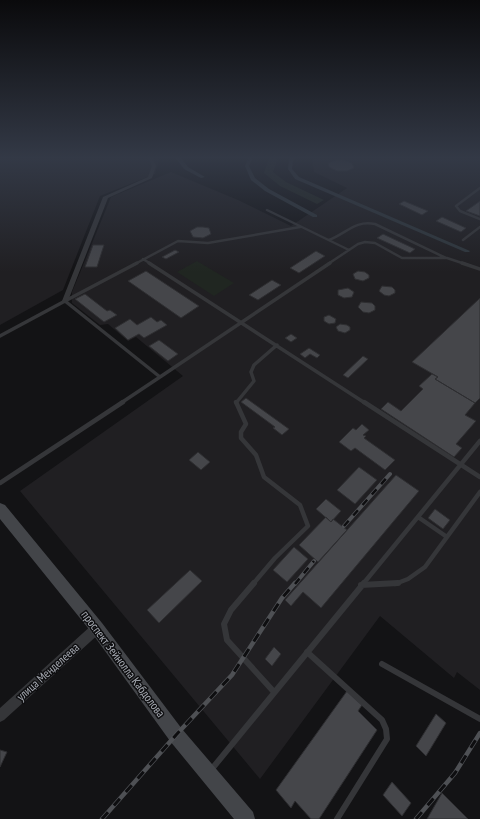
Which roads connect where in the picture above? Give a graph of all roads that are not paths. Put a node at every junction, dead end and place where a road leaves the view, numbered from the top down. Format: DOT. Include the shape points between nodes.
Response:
graph roads {
  1 [pos="110,195"];
  2 [pos="470,195"];
  3 [pos="267,210"];
  4 [pos="480,219"];
  5 [pos="301,226"];
  6 [pos="480,226"];
  7 [pos="329,240"];
  8 [pos="463,240"];
  9 [pos="349,250"];
  10 [pos="447,258"];
  11 [pos="143,259"];
  12 [pos="480,269"];
  13 [pos="65,301"];
  14 [pos="241,322"];
  15 [pos="0,336"];
  16 [pos="277,346"];
  17 [pos="160,377"];
  18 [pos="480,441"];
  19 [pos="460,464"];
  20 [pos="480,477"];
  21 [pos="0,484"];
  22 [pos="480,492"];
  23 [pos="0,509"];
  24 [pos="418,517"];
  25 [pos="446,537"];
  26 [pos="361,585"];
  27 [pos="97,628"];
  28 [pos="306,652"];
  29 [pos="382,664"];
  30 [pos="274,692"];
  31 [pos="0,716"];
  32 [pos="480,719"];
  33 [pos="208,774"];
  34 [pos="246,819"];
  35 [pos="337,819"];
  1 -- 13 [label="street" via="106,197"];
  2 -- 4 [label="lane" via="456,206"];
  3 -- 5 [label="lane"];
  5 -- 7 [label="lane"];
  5 -- 11 [label="lane" via="208,243 178,241"];
  6 -- 8 [label="lane"];
  7 -- 9 [label="lane"];
  7 -- 10 [label="lane" via="355,224 368,223"];
  9 -- 10 [label="lane" via="358,244 375,243 402,258"];
  9 -- 14 [label="lane"];
  10 -- 12 [label="lane"];
  11 -- 13 [label="lane"];
  11 -- 14 [label="lane"];
  13 -- 15 [label="lane"];
  13 -- 17 [label="lane"];
  14 -- 16 [label="lane"];
  14 -- 17 [label="lane"];
  16 -- 19 [label="lane"];
  16 -- 30 [label="lane" via="254,366 251,372 254,381 251,388 239,396 236,402 246,424 240,438 256,455 264,477 300,505 308,526 265,569 231,610 224,624 227,640"];
  17 -- 21 [label="lane"];
  18 -- 19 [label="lane"];
  19 -- 20 [label="lane"];
  19 -- 24 [label="lane"];
  22 -- 25 [label="lane"];
  23 -- 27 [label="main road, проспект Зейнолла Кабдолова"];
  24 -- 25 [label="lane"];
  24 -- 26 [label="lane"];
  25 -- 26 [label="lane" via="424,567 408,579 394,584"];
  26 -- 28 [label="lane"];
  27 -- 31 [label="street, улица Менделеева"];
  27 -- 33 [label="main road, проспект Зейнолла Кабдолова"];
  28 -- 30 [label="lane"];
  28 -- 35 [label="lane" via="382,720 386,729 387,738"];
  29 -- 32 [label="lane"];
  30 -- 33 [label="lane"];
  33 -- 34 [label="main road, проспект Зейнолла Кабдолова"];
}
